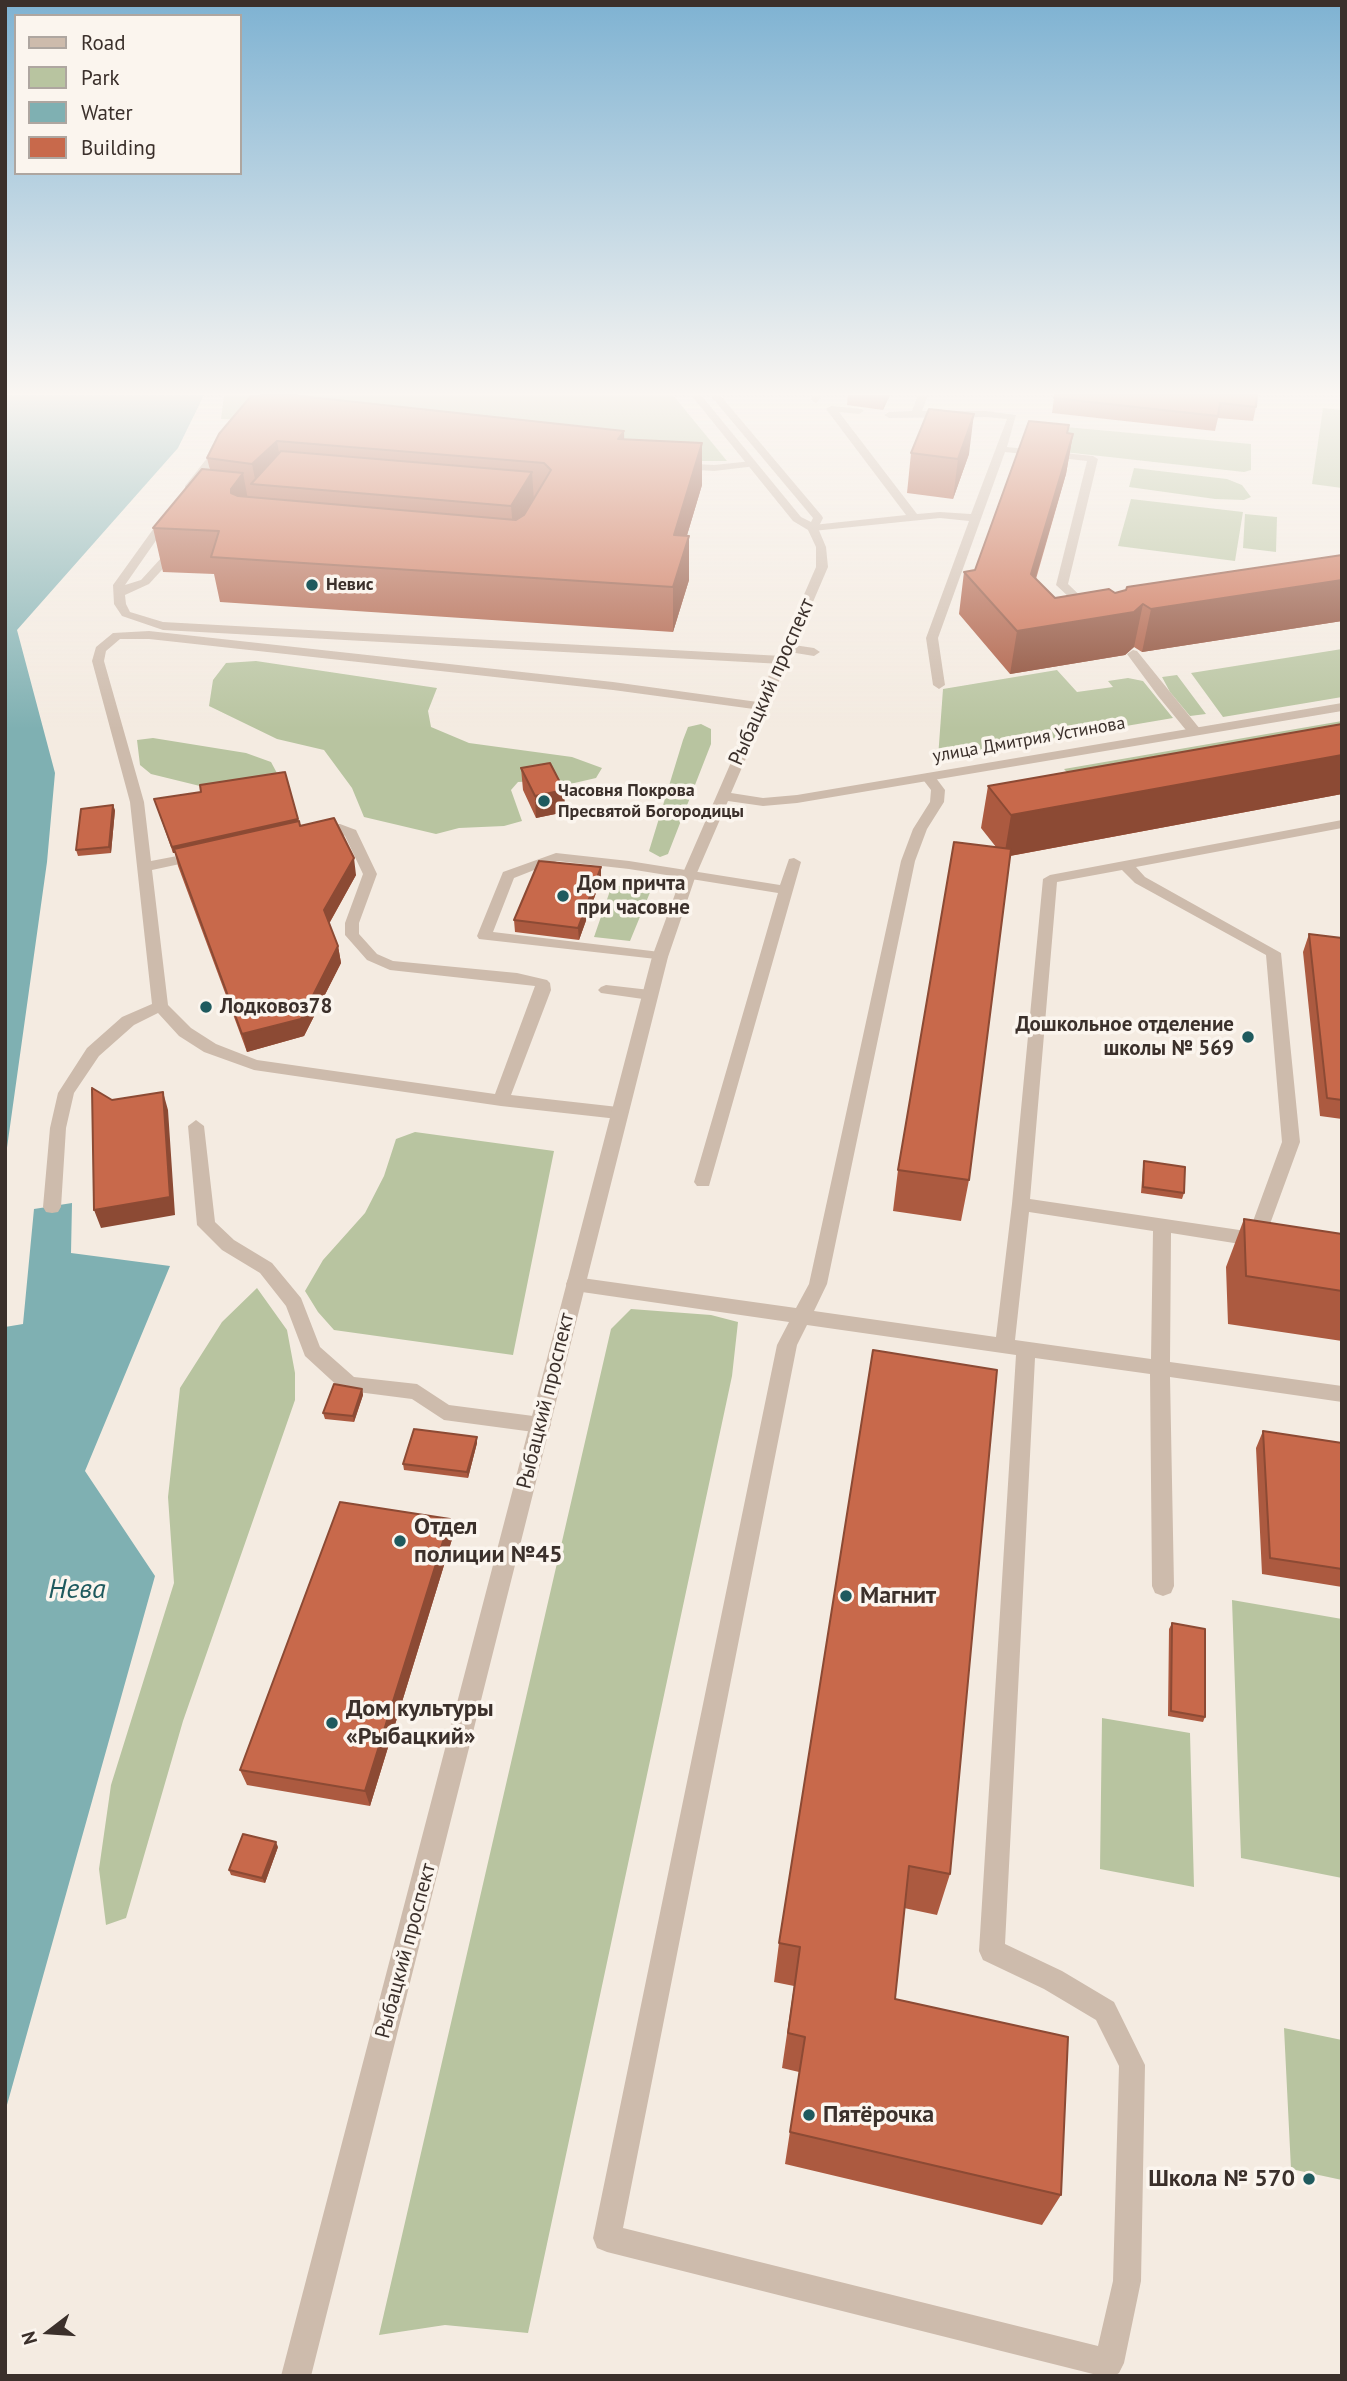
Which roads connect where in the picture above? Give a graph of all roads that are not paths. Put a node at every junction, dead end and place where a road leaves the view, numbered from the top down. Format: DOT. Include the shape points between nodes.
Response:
graph roads {
  1 [pos="786,506"];
  2 [pos="808,506"];
  3 [pos="905,506"];
  4 [pos="980,506"];
  5 [pos="1081,506"];
  6 [pos="174,508"];
  7 [pos="914,518"];
  8 [pos="975,518"];
  9 [pos="813,528"];
  10 [pos="182,539"];
  11 [pos="119,594"];
  12 [pos="1102,617"];
  13 [pos="787,648"];
  14 [pos="814,652"];
  15 [pos="1133,654"];
  16 [pos="782,660"];
  17 [pos="939,685"];
  18 [pos="761,706"];
  19 [pos="1342,707"];
  20 [pos="1195,732"];
  21 [pos="928,777"];
  22 [pos="723,796"];
  23 [pos="1342,824"];
  24 [pos="300,832"];
  25 [pos="212,853"];
  26 [pos="794,862"];
  27 [pos="1126,865"];
  28 [pos="143,867"];
  29 [pos="689,874"];
  30 [pos="785,890"];
  31 [pos="660,957"];
  32 [pos="606,990"];
  33 [pos="650,995"];
  34 [pos="160,1006"];
  35 [pos="501,1100"];
  36 [pos="618,1113"];
  37 [pos="196,1126"];
  38 [pos="703,1182"];
  39 [pos="1021,1204"];
  40 [pos="52,1207"];
  41 [pos="1162,1226"];
  42 [pos="575,1284"];
  43 [pos="801,1316"];
  44 [pos="1016,1347"];
  45 [pos="1160,1368"];
  46 [pos="1342,1394"];
  47 [pos="541,1425"];
  48 [pos="1163,1586"];
  49 [pos="296,2376"];
  1 -- 9 [label="street"];
  2 -- 9 [label="street, Рыбацкий проспект" via="818,518"];
  3 -- 7 [label="street"];
  4 -- 8 [label="street"];
  5 -- 12 [label="street" via="1062,584"];
  6 -- 11 [label="street" via="126,573"];
  7 -- 8 [label="street"];
  7 -- 9 [label="street"];
  8 -- 17 [label="street" via="932,638"];
  9 -- 13 [label="street, Рыбацкий проспект" via="821,547 822,567"];
  10 -- 11 [label="street" via="145,582"];
  11 -- 16 [label="street" via="127,614 163,626"];
  13 -- 14 [label="street"];
  13 -- 16 [label="street, Рыбацкий проспект"];
  15 -- 20 [label="street"];
  16 -- 18 [label="street, Рыбацкий проспект"];
  18 -- 22 [label="street, Рыбацкий проспект"];
  18 -- 28 [label="street" via="255,646 117,636 100,650 97,661 137,802"];
  19 -- 20 [label="street, улица Дмитрия Устинова"];
  20 -- 21 [label="street, улица Дмитрия Устинова"];
  21 -- 22 [label="street, улица Дмитрия Устинова" via="797,799 763,802"];
  21 -- 43 [label="street" via="938,790 937,802 908,861 818,1284"];
  22 -- 29 [label="street, Рыбацкий проспект"];
  23 -- 27 [label="street"];
  24 -- 35 [label="street" via="340,828 351,833 370,874 352,935 372,957 390,965 542,983"];
  25 -- 28 [label="street"];
  26 -- 30 [label="street"];
  27 -- 39 [label="street" via="1050,879"];
  27 -- 41 [label="street" via="1140,880 1273,953 1291,1142 1261,1224 1269,1241"];
  28 -- 34 [label="street"];
  29 -- 30 [label="street"];
  29 -- 31 [label="street, Рыбацкий проспект"];
  29 -- 31 [label="street" via="556,857 508,875 484,936"];
  30 -- 38 [label="street"];
  31 -- 33 [label="street, Рыбацкий проспект"];
  32 -- 33 [label="street"];
  33 -- 36 [label="street, Рыбацкий проспект"];
  34 -- 35 [label="street" via="185,1032 210,1048 254,1065"];
  34 -- 40 [label="street" via="128,1021 93,1052 66,1093 58,1128"];
  35 -- 36 [label="street"];
  36 -- 42 [label="street, Рыбацкий проспект"];
  37 -- 47 [label="street" via="206,1225 266,1268 294,1303 312,1351 349,1384 417,1392 444,1412"];
  39 -- 41 [label="street"];
  39 -- 44 [label="street"];
  41 -- 45 [label="street"];
  42 -- 43 [label="street"];
  42 -- 47 [label="street, Рыбацкий проспект"];
  43 -- 44 [label="street"];
  43 -- 44 [label="street" via="787,1345 607,2238 1109,2363 1126,2281 1132,2065 1105,2011 992,1951"];
  44 -- 45 [label="street"];
  45 -- 46 [label="street"];
  45 -- 48 [label="street"];
  47 -- 49 [label="street, Рыбацкий проспект"];
}
